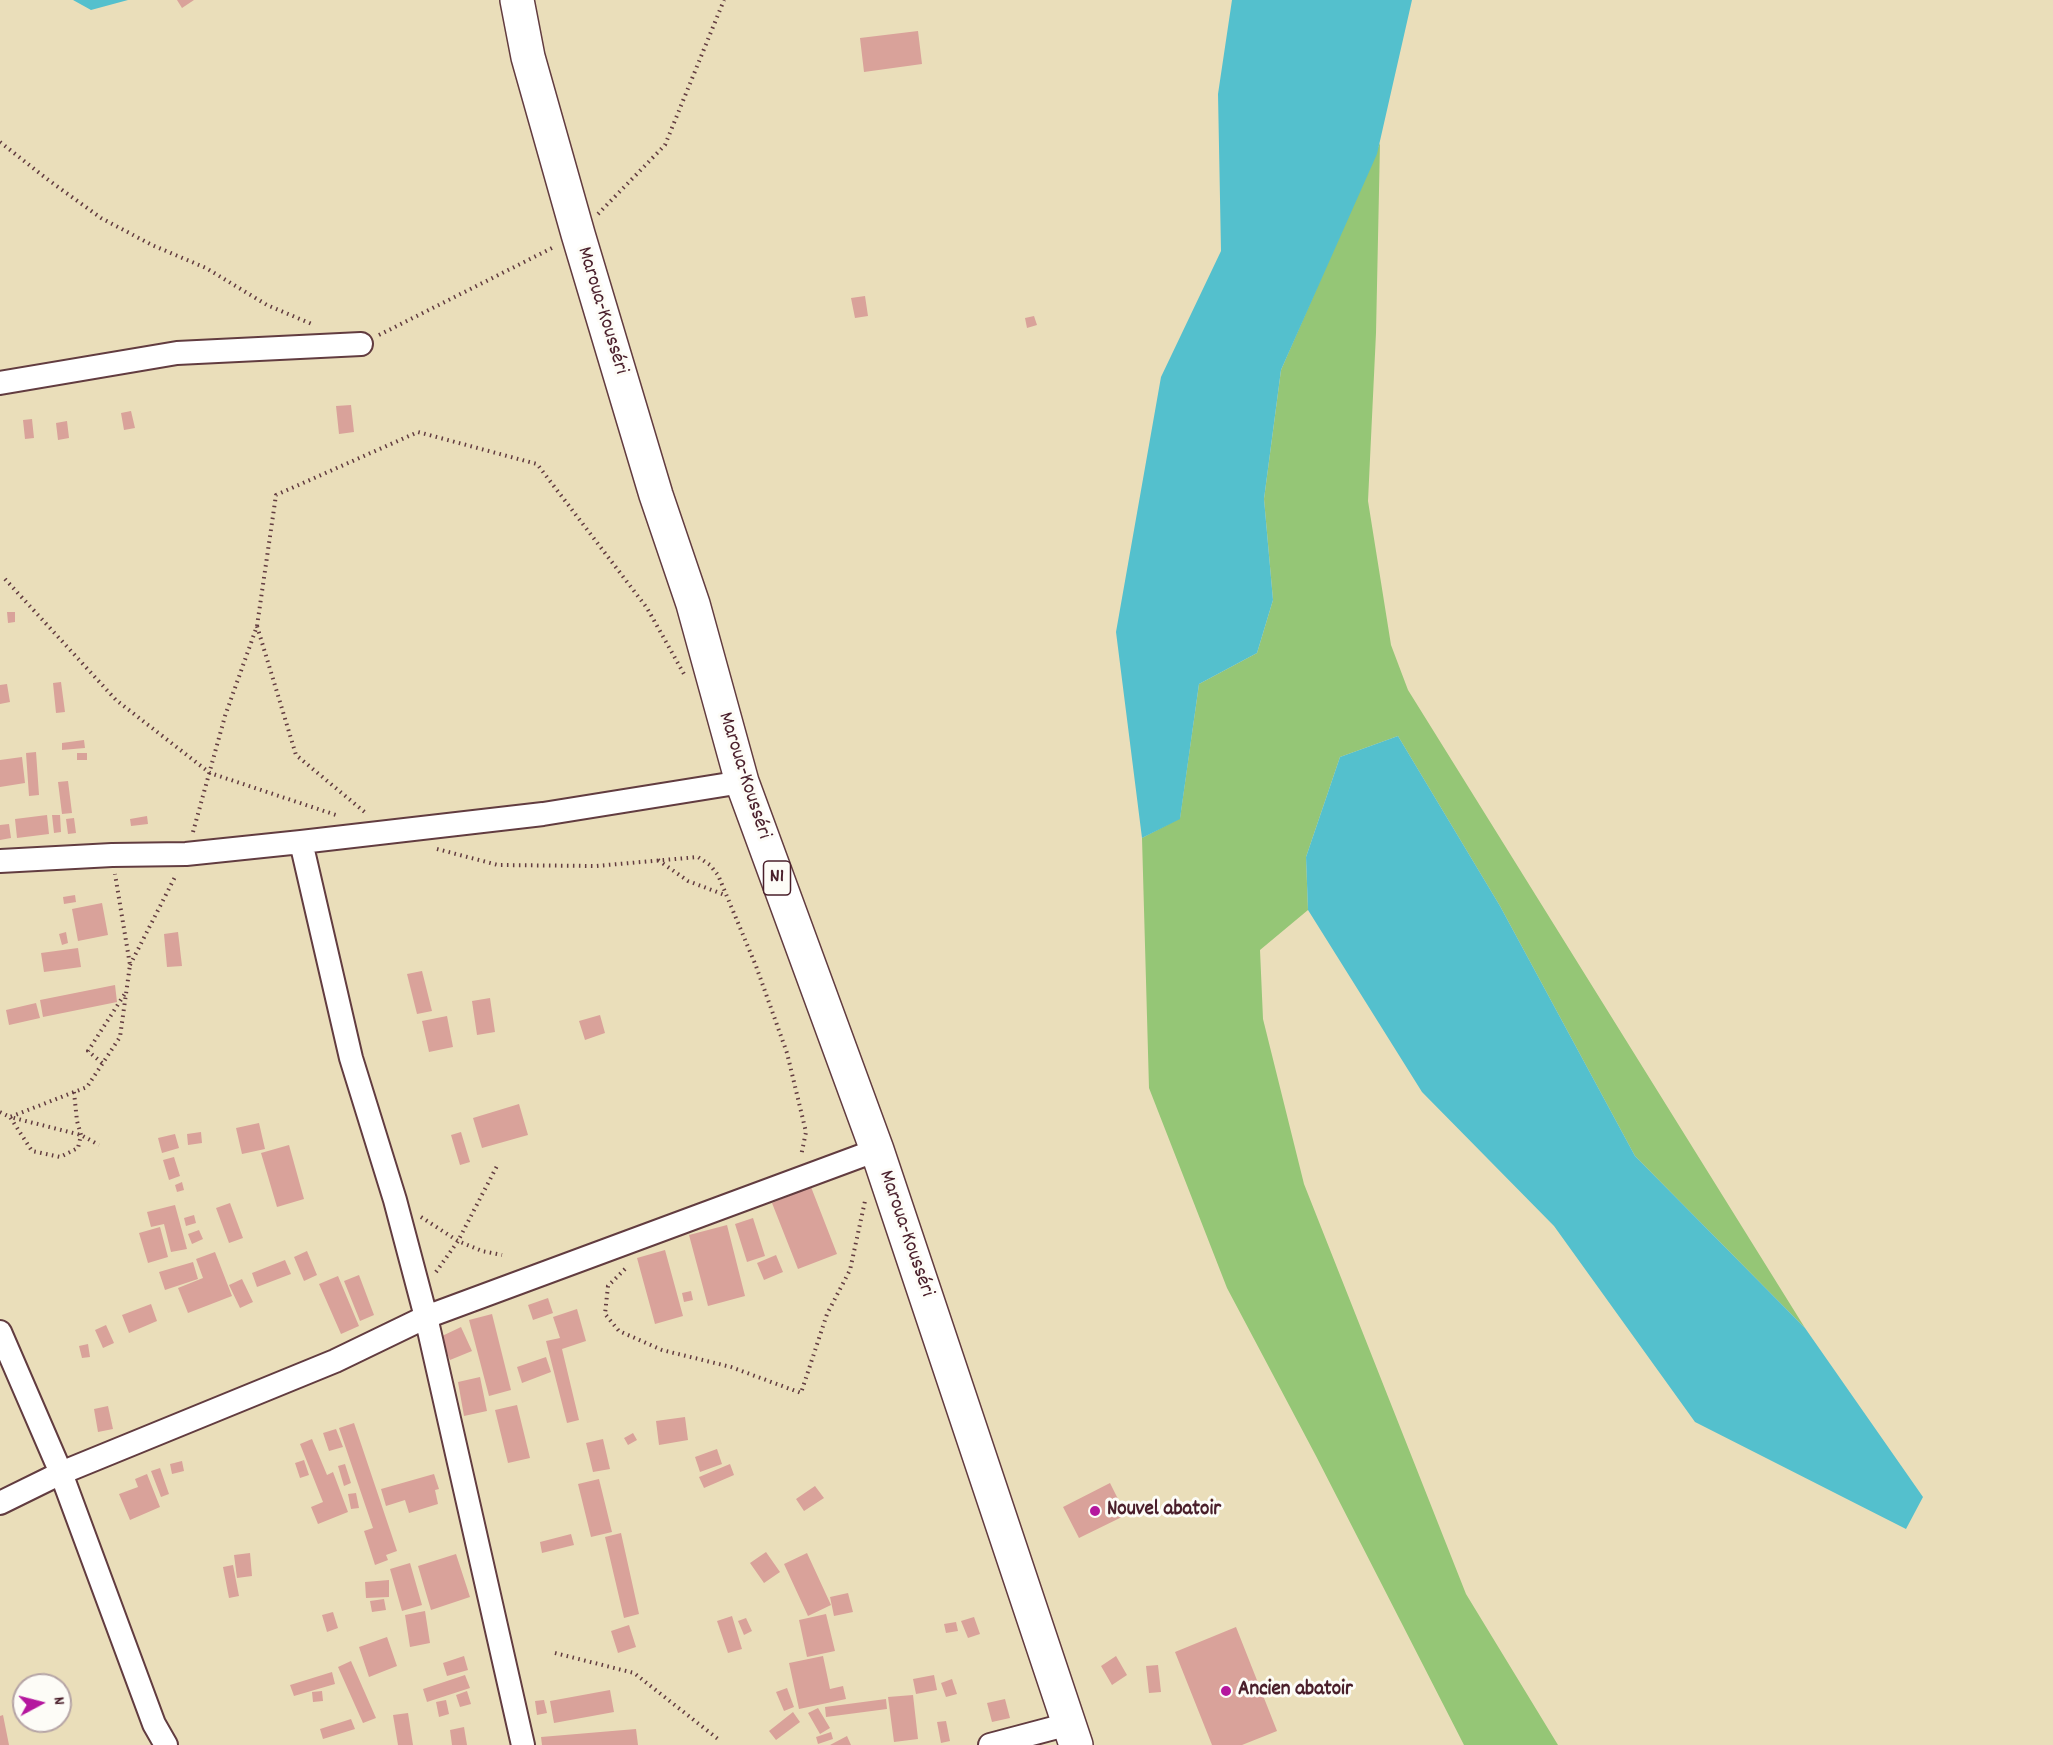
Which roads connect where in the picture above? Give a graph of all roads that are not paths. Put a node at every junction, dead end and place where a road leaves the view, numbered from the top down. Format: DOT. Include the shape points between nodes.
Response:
graph roads {
  1 [pos="517,0"];
  2 [pos="361,344"];
  3 [pos="0,383"];
  4 [pos="742,782"];
  5 [pos="301,842"];
  6 [pos="0,861"];
  7 [pos="877,1150"];
  8 [pos="426,1317"];
  9 [pos="0,1332"];
  10 [pos="62,1473"];
  11 [pos="0,1503"];
  12 [pos="1073,1735"];
  13 [pos="166,1745"];
  14 [pos="523,1745"];
  15 [pos="990,1745"];
  1 -- 4 [label="highway, Maroua-Kousséri / N1" via="528,57 578,234 693,604"];
  2 -- 3 [label="street" via="177,353"];
  4 -- 5 [label="street" via="543,814"];
  4 -- 7 [label="highway, Maroua-Kousséri / N1"];
  5 -- 6 [label="street" via="186,854"];
  5 -- 8 [label="street" via="351,1058"];
  7 -- 8 [label="street"];
  7 -- 12 [label="highway, Maroua-Kousséri / N1"];
  8 -- 10 [label="street" via="335,1361"];
  8 -- 14 [label="street"];
  9 -- 10 [label="street"];
  10 -- 11 [label="street"];
  10 -- 13 [label="street" via="154,1724"];
  12 -- 15 [label="street"];
}
